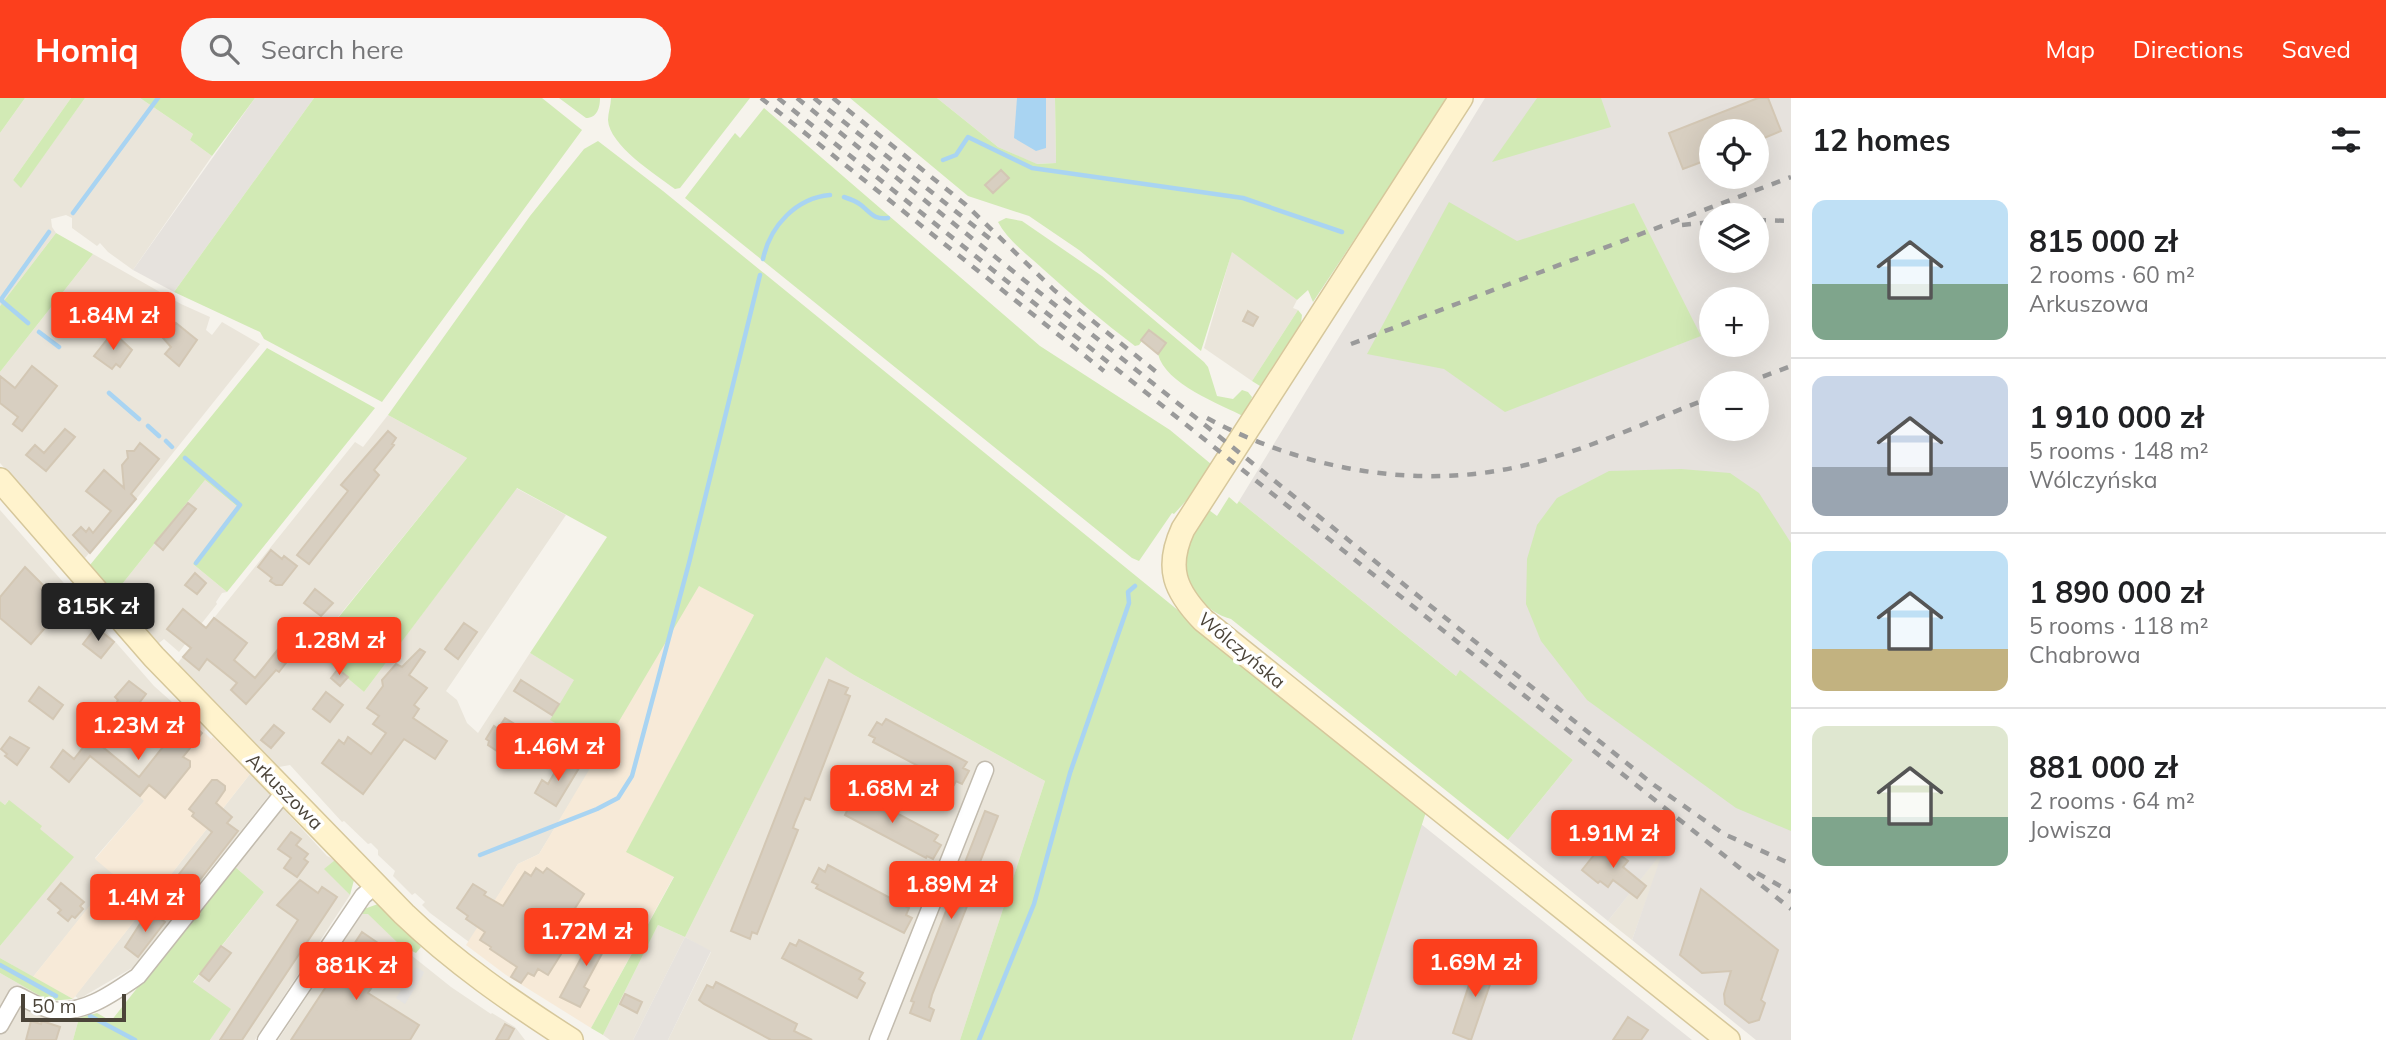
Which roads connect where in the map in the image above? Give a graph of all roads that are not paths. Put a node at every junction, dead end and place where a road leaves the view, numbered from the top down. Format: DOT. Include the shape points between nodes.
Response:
graph roads {
  1 [pos="1461,98"];
  2 [pos="0,480"];
  3 [pos="985,770"];
  4 [pos="285,792"];
  5 [pos="377,884"];
  6 [pos="0,1025"];
  7 [pos="266,1040"];
  8 [pos="571,1040"];
  9 [pos="878,1040"];
  10 [pos="1728,1040"];
  1 -- 10 [label="street, Wólczyńska" via="1182,529 1175,545 1173,572 1183,596 1203,620"];
  2 -- 4 [label="street, Arkuszowa" via="153,657"];
  3 -- 9 [label="street"];
  4 -- 5 [label="street, Arkuszowa"];
  4 -- 6 [label="street" via="138,976 74,1011 50,1010 17,995"];
  5 -- 7 [label="street" via="363,896"];
  5 -- 8 [label="street, Arkuszowa" via="441,948"];
}
